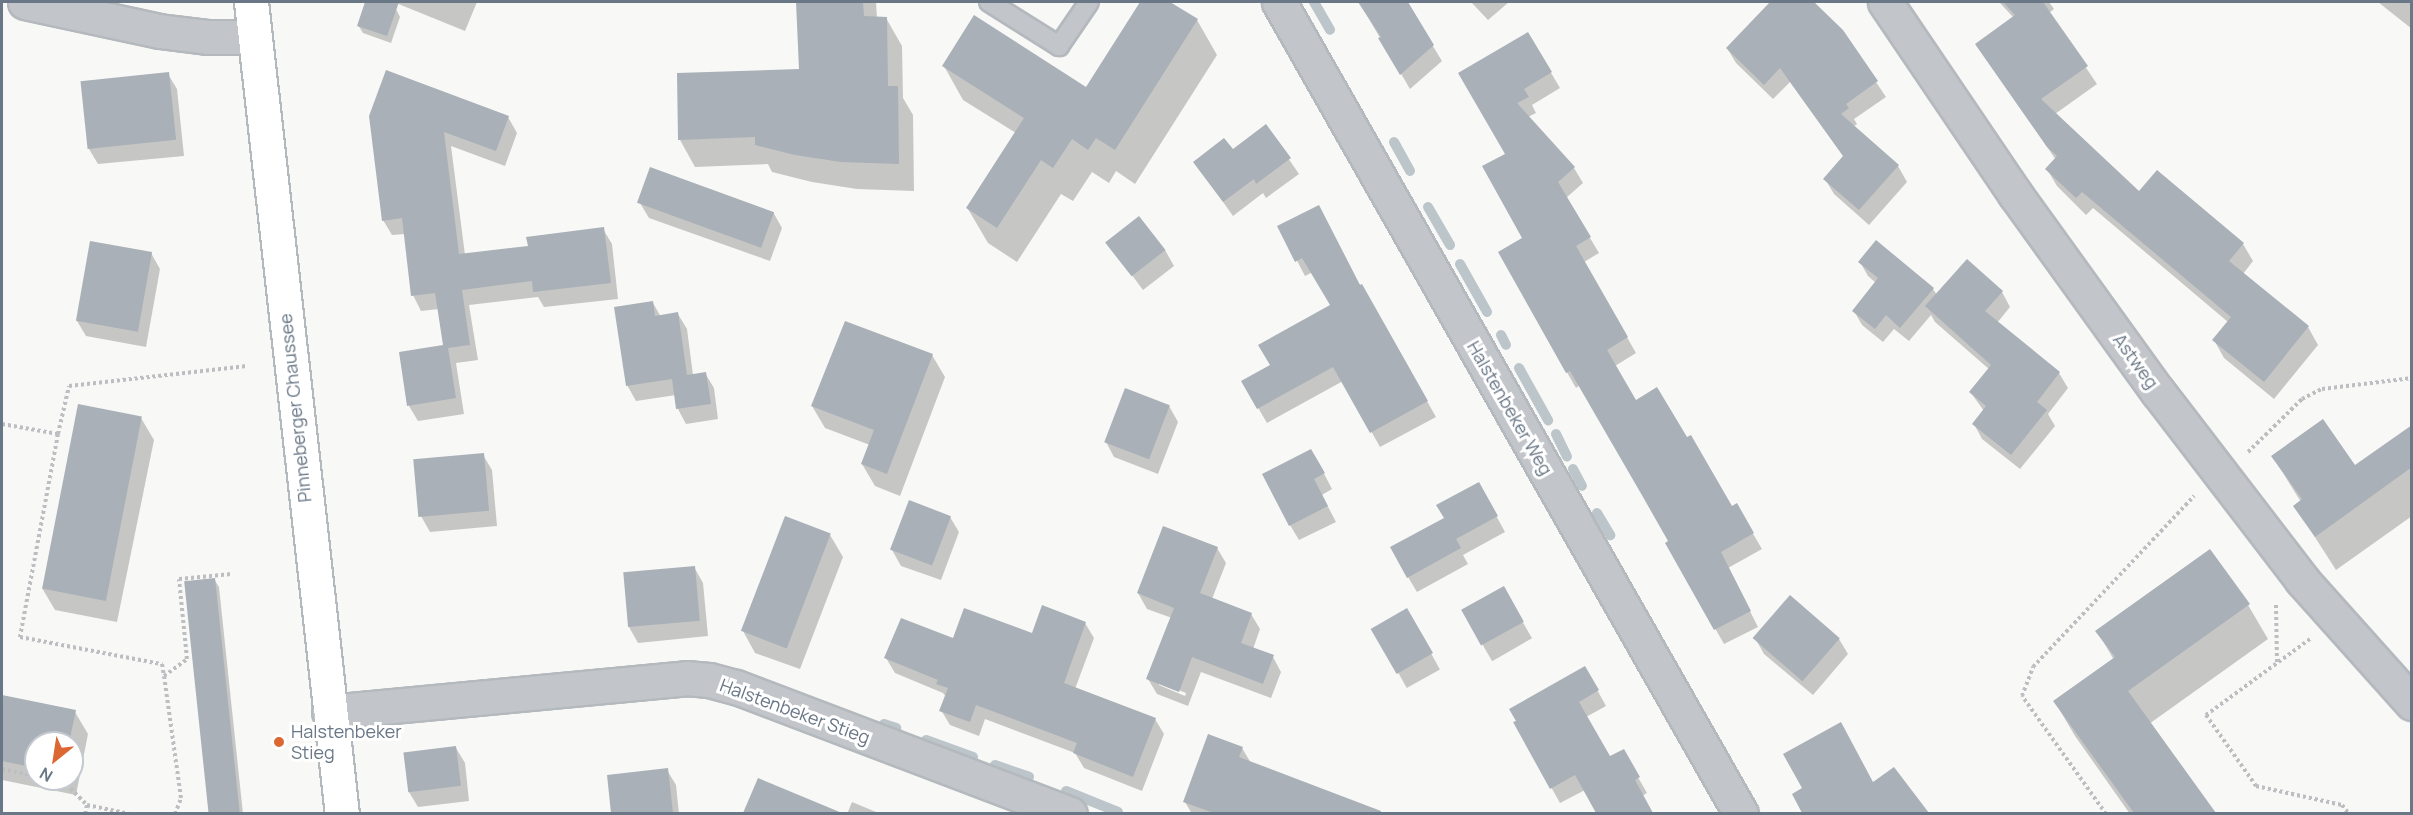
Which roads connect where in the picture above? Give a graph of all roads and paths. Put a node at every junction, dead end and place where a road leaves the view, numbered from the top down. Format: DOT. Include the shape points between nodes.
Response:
graph roads {
  1 [pos="25,2"];
  2 [pos="251,2"];
  3 [pos="989,2"];
  4 [pos="1089,2"];
  5 [pos="1279,2"];
  6 [pos="1885,2"];
  7 [pos="255,37"];
  8 [pos="247,366"];
  9 [pos="2412,378"];
  10 [pos="2,424"];
  11 [pos="58,434"];
  12 [pos="2242,459"];
  13 [pos="2194,496"];
  14 [pos="231,574"];
  15 [pos="2276,595"];
  16 [pos="2311,637"];
  17 [pos="2277,663"];
  18 [pos="164,676"];
  19 [pos="2412,703"];
  20 [pos="329,711"];
  21 [pos="2,769"];
  22 [pos="24,774"];
  23 [pos="73,791"];
  24 [pos="87,805"];
  25 [pos="85,813"];
  26 [pos="130,813"];
  27 [pos="175,813"];
  28 [pos="342,813"];
  29 [pos="1070,813"];
  30 [pos="1741,813"];
  31 [pos="2106,813"];
  32 [pos="2349,813"];
  1 -- 7 [label="street" via="159,31 207,38"];
  2 -- 7 [label="main road, Pinneberger Chaussee"];
  3 -- 4 [label="lane" via="1059,46"];
  5 -- 30 [label="street, Halstenbeker Weg"];
  6 -- 19 [label="street, Astweg" via="2002,176 2158,392 2302,580"];
  7 -- 20 [label="main road, Pinneberger Chaussee"];
  8 -- 11 [label="path" via="69,386"];
  9 -- 12 [label="path" via="2322,389 2302,399"];
  10 -- 11 [label="path"];
  11 -- 18 [label="path" via="20,637 162,664"];
  13 -- 31 [label="path" via="2033,667 2022,696"];
  14 -- 18 [label="path" via="179,579 187,659"];
  15 -- 17 [label="path"];
  16 -- 17 [label="path"];
  17 -- 32 [label="path" via="2206,715 2256,786 2342,805"];
  18 -- 27 [label="path" via="181,798"];
  20 -- 28 [label="main road, Pinneberger Chaussee"];
  20 -- 29 [label="street, Halstenbeker Stieg" via="686,678 709,680"];
  21 -- 22 [label="path"];
  23 -- 24 [label="path"];
  24 -- 25 [label="path"];
  24 -- 26 [label="path"];
}
